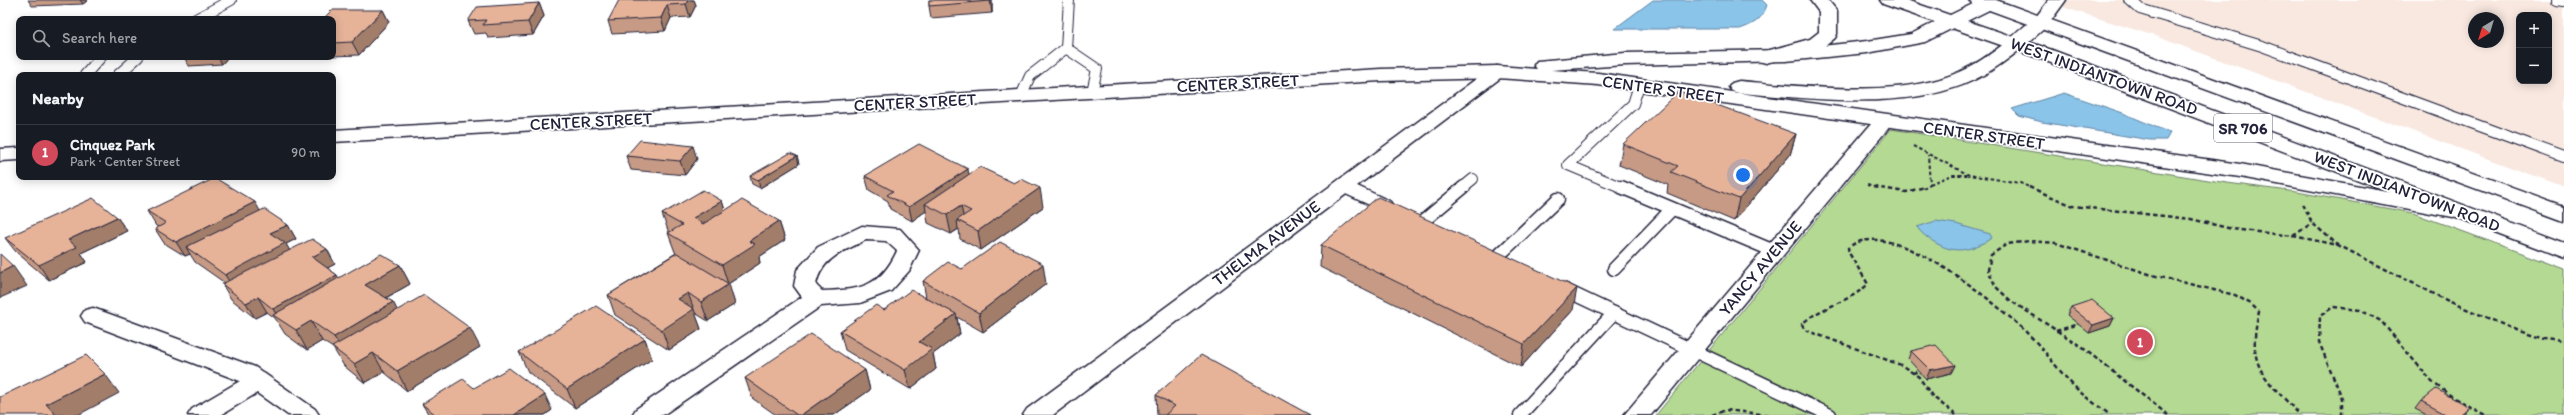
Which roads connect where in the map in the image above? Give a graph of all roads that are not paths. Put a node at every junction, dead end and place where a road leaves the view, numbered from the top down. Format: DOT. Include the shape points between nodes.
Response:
graph roads {
  1 [pos="231,0"];
  2 [pos="1069,0"];
  3 [pos="1819,0"];
  4 [pos="1889,0"];
  5 [pos="2058,0"];
  6 [pos="2130,0"];
  7 [pos="2558,0"];
  8 [pos="1987,1"];
  9 [pos="2564,2"];
  10 [pos="202,16"];
  11 [pos="1956,22"];
  12 [pos="2041,22"];
  13 [pos="2017,44"];
  14 [pos="1066,48"];
  15 [pos="1766,57"];
  16 [pos="98,60"];
  17 [pos="135,60"];
  18 [pos="87,72"];
  19 [pos="121,72"];
  20 [pos="1497,72"];
  21 [pos="1598,79"];
  22 [pos="1639,86"];
  23 [pos="1092,92"];
  24 [pos="1021,96"];
  25 [pos="1884,121"];
  26 [pos="336,136"];
  27 [pos="16,154"];
  28 [pos="0,155"];
  29 [pos="2564,157"];
  30 [pos="1473,179"];
  31 [pos="1343,186"];
  32 [pos="1558,199"];
  33 [pos="1672,208"];
  34 [pos="2468,214"];
  35 [pos="2564,214"];
  36 [pos="1421,223"];
  37 [pos="1435,229"];
  38 [pos="1774,251"];
  39 [pos="2564,251"];
  40 [pos="1483,252"];
  41 [pos="1496,258"];
  42 [pos="1510,264"];
  43 [pos="1614,269"];
  44 [pos="1552,284"];
  45 [pos="816,299"];
  46 [pos="1614,313"];
  47 [pos="93,316"];
  48 [pos="1692,349"];
  49 [pos="258,381"];
  50 [pos="1042,414"];
  51 [pos="201,415"];
  52 [pos="306,415"];
  53 [pos="645,415"];
  54 [pos="1520,415"];
  55 [pos="1637,415"];
  56 [pos="1830,415"];
  1 -- 10 [label="lane"];
  2 -- 14 [label="lane"];
  3 -- 15 [label="street" via="1828,11 1828,34 1817,43"];
  4 -- 11 [label="street, WEST INDIANTOWN ROAD / SR 706"];
  5 -- 12 [label="street"];
  6 -- 29 [label="lane" via="2140,9 2262,46"];
  7 -- 9 [label="lane"];
  8 -- 11 [label="street, CENTER STREET"];
  8 -- 12 [label="street, WEST INDIANTOWN ROAD / SR 706"];
  11 -- 13 [label="street, WEST INDIANTOWN ROAD / SR 706"];
  11 -- 15 [label="street, CENTER STREET" via="1917,38 1840,51"];
  12 -- 13 [label="street"];
  12 -- 35 [label="street, WEST INDIANTOWN ROAD / SR 706"];
  13 -- 21 [label="street" via="1991,62 1954,81 1920,88 1831,92"];
  13 -- 34 [label="street, WEST INDIANTOWN ROAD / SR 706"];
  14 -- 23 [label="lane" via="1097,69"];
  14 -- 24 [label="lane" via="1030,76"];
  15 -- 20 [label="street, CENTER STREET" via="1591,59"];
  16 -- 18 [label="lane"];
  17 -- 19 [label="lane"];
  20 -- 21 [label="street, CENTER STREET"];
  20 -- 23 [label="street, CENTER STREET" via="1380,75"];
  20 -- 31 [label="street, THELMA AVENUE"];
  21 -- 22 [label="street, CENTER STREET"];
  22 -- 25 [label="street, CENTER STREET"];
  22 -- 33 [label="lane" via="1633,104 1568,165"];
  23 -- 24 [label="street, CENTER STREET"];
  24 -- 26 [label="street, CENTER STREET"];
  25 -- 34 [label="street, CENTER STREET" via="2314,183"];
  25 -- 38 [label="street, YANCY AVENUE"];
  27 -- 28 [label="street"];
  30 -- 36 [label="lane"];
  31 -- 36 [label="lane"];
  31 -- 50 [label="street, THELMA AVENUE"];
  32 -- 41 [label="lane"];
  33 -- 38 [label="lane"];
  33 -- 43 [label="lane"];
  34 -- 39 [label="street, WEST INDIANTOWN ROAD / SR 706"];
  36 -- 37 [label="lane"];
  38 -- 48 [label="street, YANCY AVENUE"];
  40 -- 41 [label="lane"];
  41 -- 42 [label="lane"];
  44 -- 46 [label="lane"];
  45 -- 53 [label="street"];
  46 -- 48 [label="lane"];
  46 -- 54 [label="lane"];
  47 -- 49 [label="street" via="231,366"];
  48 -- 55 [label="street, YANCY AVENUE"];
  48 -- 56 [label="lane"];
  49 -- 51 [label="street"];
  49 -- 52 [label="street"];
}
